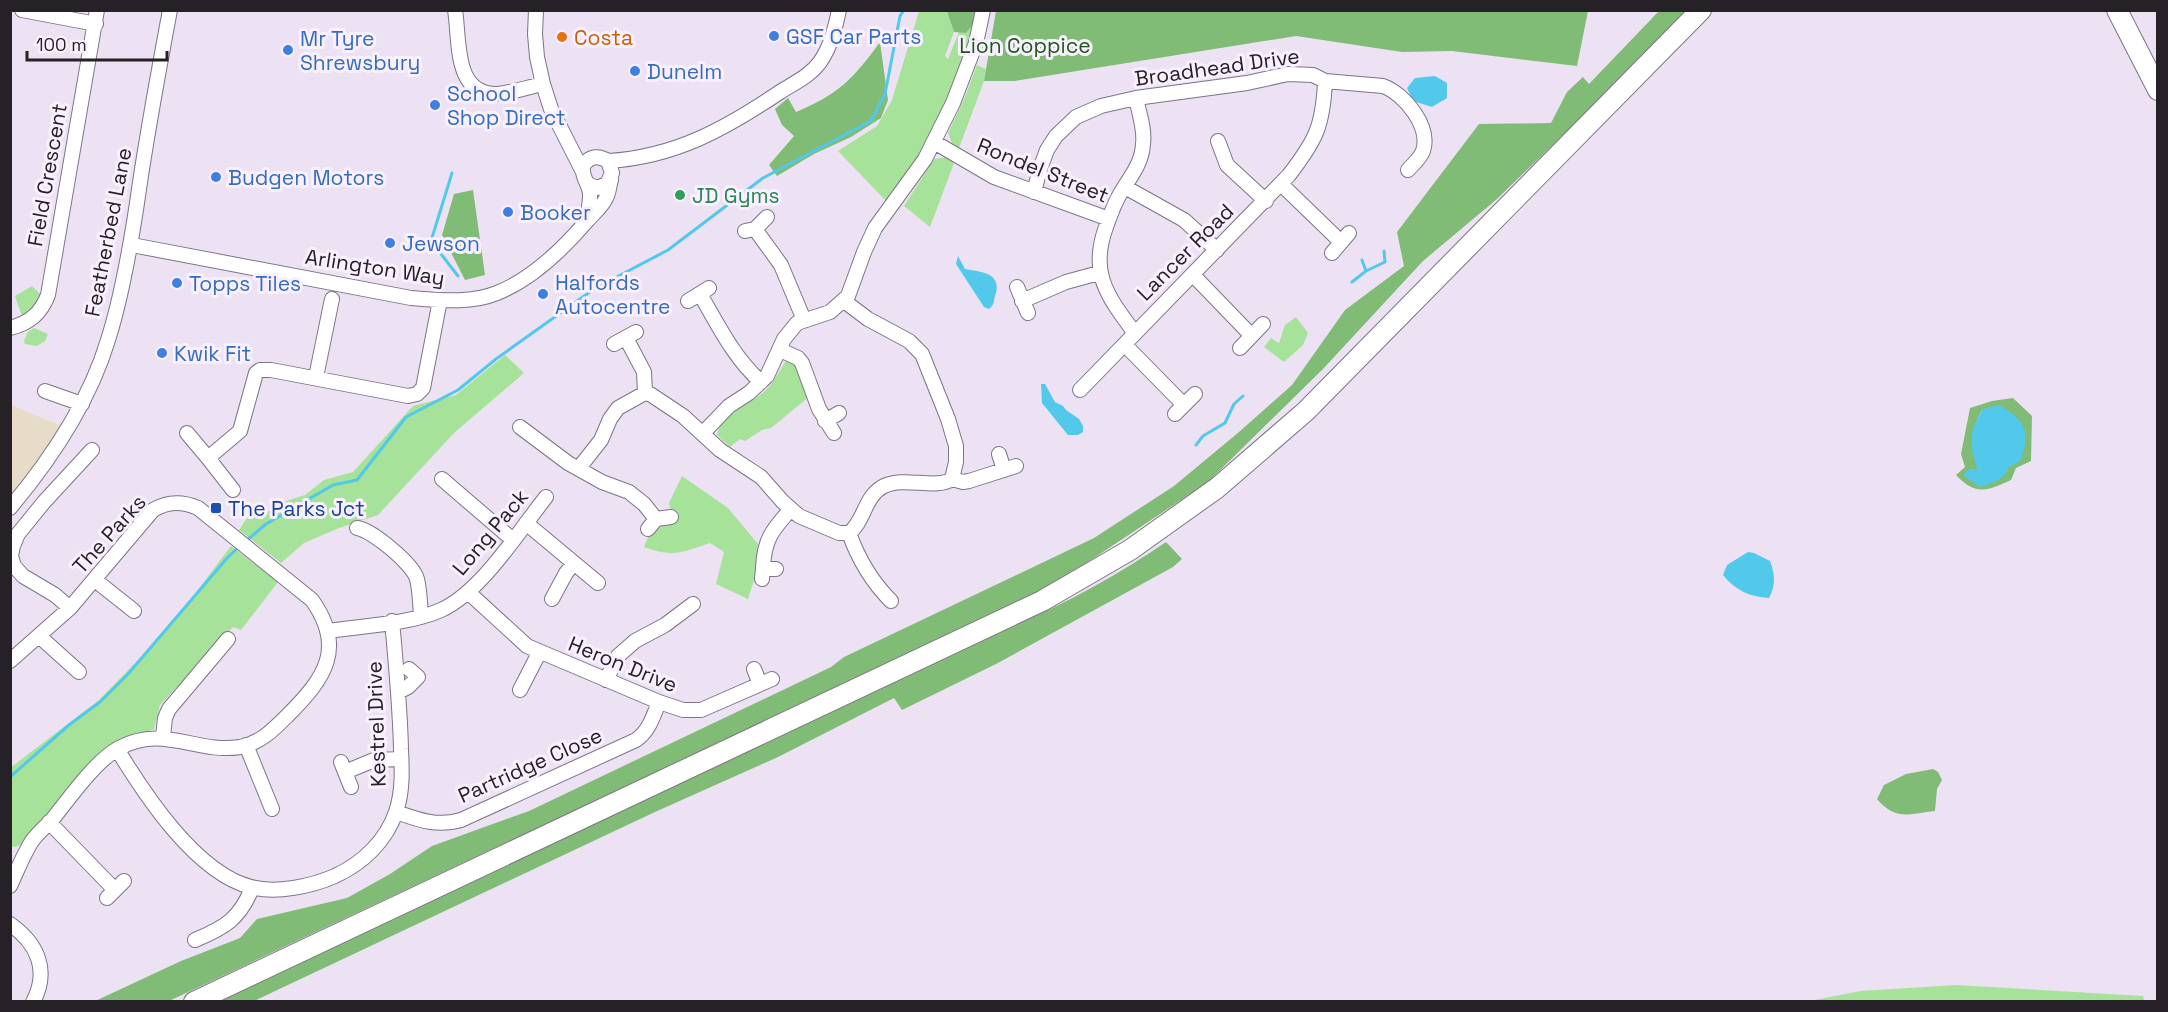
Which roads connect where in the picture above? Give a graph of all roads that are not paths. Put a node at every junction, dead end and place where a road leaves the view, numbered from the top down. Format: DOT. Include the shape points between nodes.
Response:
graph roads {
  1 [pos="22,10"];
  2 [pos="170,10"];
  3 [pos="455,10"];
  4 [pos="536,10"];
  5 [pos="839,10"];
  6 [pos="983,10"];
  7 [pos="1701,10"];
  8 [pos="2117,10"];
  9 [pos="96,17"];
  10 [pos="1324,81"];
  11 [pos="543,84"];
  12 [pos="2157,90"];
  13 [pos="1136,98"];
  14 [pos="565,136"];
  15 [pos="1218,141"];
  16 [pos="934,142"];
  17 [pos="592,158"];
  18 [pos="582,170"];
  19 [pos="1408,170"];
  20 [pos="610,172"];
  21 [pos="588,184"];
  22 [pos="1281,184"];
  23 [pos="1125,187"];
  24 [pos="1034,192"];
  25 [pos="1266,201"];
  26 [pos="767,217"];
  27 [pos="1109,219"];
  28 [pos="587,221"];
  29 [pos="1340,243"];
  30 [pos="132,245"];
  31 [pos="1217,250"];
  32 [pos="1099,273"];
  33 [pos="1193,275"];
  34 [pos="699,294"];
  35 [pos="331,299"];
  36 [pos="440,300"];
  37 [pos="1022,300"];
  38 [pos="844,301"];
  39 [pos="804,320"];
  40 [pos="1263,324"];
  41 [pos="10,328"];
  42 [pos="1134,332"];
  43 [pos="1251,335"];
  44 [pos="625,338"];
  45 [pos="1125,345"];
  46 [pos="1240,348"];
  47 [pos="780,350"];
  48 [pos="316,377"];
  49 [pos="761,382"];
  50 [pos="1080,390"];
  51 [pos="45,391"];
  52 [pos="645,393"];
  53 [pos="1195,394"];
  54 [pos="82,404"];
  55 [pos="839,413"];
  56 [pos="825,421"];
  57 [pos="520,427"];
  58 [pos="187,433"];
  59 [pos="703,433"];
  60 [pos="834,433"];
  61 [pos="84,453"];
  62 [pos="999,454"];
  63 [pos="208,459"];
  64 [pos="579,468"];
  65 [pos="952,478"];
  66 [pos="442,479"];
  67 [pos="233,490"];
  68 [pos="546,497"];
  69 [pos="10,508"];
  70 [pos="790,509"];
  71 [pos="671,517"];
  72 [pos="526,523"];
  73 [pos="365,527"];
  74 [pos="849,533"];
  75 [pos="513,540"];
  76 [pos="574,563"];
  77 [pos="767,572"];
  78 [pos="95,580"];
  79 [pos="598,583"];
  80 [pos="468,592"];
  81 [pos="552,599"];
  82 [pos="891,601"];
  83 [pos="131,604"];
  84 [pos="693,604"];
  85 [pos="70,608"];
  86 [pos="421,616"];
  87 [pos="392,621"];
  88 [pos="329,631"];
  89 [pos="39,636"];
  90 [pos="227,646"];
  91 [pos="539,652"];
  92 [pos="10,661"];
  93 [pos="75,664"];
  94 [pos="754,669"];
  95 [pos="417,676"];
  96 [pos="521,680"];
  97 [pos="606,680"];
  98 [pos="398,692"];
  99 [pos="659,702"];
  100 [pos="163,737"];
  101 [pos="246,745"];
  102 [pos="117,749"];
  103 [pos="402,759"];
  104 [pos="351,787"];
  105 [pos="266,802"];
  106 [pos="396,812"];
  107 [pos="49,822"];
  108 [pos="16,856"];
  109 [pos="10,886"];
  110 [pos="252,888"];
  111 [pos="116,890"];
  112 [pos="10,924"];
  113 [pos="200,933"];
  114 [pos="33,1002"];
  115 [pos="194,1002"];
  1 -- 9 [label="street"];
  2 -- 30 [label="street, Featherbed Lane"];
  3 -- 11 [label="street" via="461,63 468,81 482,92 497,94"];
  4 -- 11 [label="street" via="537,57"];
  5 -- 20 [label="street" via="827,51 801,80 717,132"];
  6 -- 16 [label="street" via="976,43"];
  7 -- 115 [label="highway" via="1306,411 1217,488 1130,550 1042,601"];
  8 -- 12 [label="highway"];
  9 -- 41 [label="street, Field Crescent" via="48,295 36,315"];
  10 -- 13 [label="street, Broadhead Drive" via="1313,75 1288,74"];
  10 -- 19 [label="street, Broadhead Drive" via="1383,86 1398,95 1417,117 1424,140 1422,153"];
  10 -- 22 [label="street, Lancer Road" via="1324,110 1318,130"];
  11 -- 14 [label="street"];
  13 -- 23 [label="street" via="1144,143 1137,169"];
  13 -- 24 [label="street, Broadhead Drive" via="1087,111 1065,126 1047,150"];
  14 -- 17 [label="street"];
  14 -- 18 [label="street"];
  15 -- 25 [label="street, Lancer Road" via="1227,165"];
  16 -- 24 [label="street, Rondel Street" via="978,169"];
  16 -- 38 [label="street" via="875,228"];
  17 -- 18 [label="street"];
  17 -- 20 [label="street" via="598,157"];
  18 -- 21 [label="street"];
  20 -- 21 [label="street" via="603,187"];
  20 -- 28 [label="street, Arlington Way" via="608,196"];
  21 -- 28 [label="street"];
  22 -- 25 [label="street, Lancer Road"];
  22 -- 29 [label="street"];
  23 -- 27 [label="street"];
  23 -- 31 [label="street" via="1184,220"];
  24 -- 27 [label="street, Rondel Street"];
  25 -- 31 [label="street, Lancer Road"];
  26 -- 39 [label="street" via="750,230 781,265"];
  27 -- 32 [label="street, Rondel Street" via="1098,256"];
  28 -- 36 [label="street, Arlington Way" via="540,268 498,293 473,300"];
  30 -- 36 [label="street, Arlington Way" via="411,298"];
  30 -- 54 [label="street, Featherbed Lane" via="108,340"];
  31 -- 33 [label="street, Lancer Road"];
  32 -- 37 [label="street"];
  32 -- 42 [label="street"];
  33 -- 42 [label="street, Lancer Road"];
  33 -- 43 [label="street"];
  34 -- 49 [label="street" via="735,353"];
  35 -- 48 [label="street"];
  36 -- 48 [label="street" via="423,388 417,394 408,396"];
  38 -- 39 [label="street" via="830,312"];
  38 -- 65 [label="street" via="868,320 909,341 922,354 956,446"];
  39 -- 47 [label="street" via="792,329"];
  40 -- 43 [label="street"];
  42 -- 45 [label="street"];
  43 -- 46 [label="street"];
  44 -- 52 [label="street" via="644,372"];
  45 -- 50 [label="street"];
  45 -- 53 [label="street" via="1180,410"];
  47 -- 49 [label="street"];
  47 -- 56 [label="street" via="802,363"];
  48 -- 63 [label="street" via="271,370 256,373 240,431"];
  49 -- 59 [label="street" via="729,406"];
  51 -- 54 [label="street"];
  52 -- 59 [label="street"];
  52 -- 64 [label="street" via="618,408 601,440"];
  54 -- 69 [label="street, Featherbed Lane" via="41,470"];
  55 -- 56 [label="street"];
  56 -- 60 [label="street"];
  57 -- 64 [label="street"];
  58 -- 63 [label="street"];
  59 -- 70 [label="street" via="761,477"];
  61 -- 85 [label="street" via="18,534 11,556 23,576"];
  62 -- 65 [label="street" via="1010,468 969,481"];
  63 -- 67 [label="street"];
  64 -- 71 [label="street" via="629,492 644,504 652,524"];
  65 -- 74 [label="street" via="946,483 899,482 882,487 871,496"];
  66 -- 75 [label="street" via="451,496"];
  68 -- 72 [label="street, Long Pack"];
  70 -- 74 [label="street" via="809,521"];
  70 -- 77 [label="street" via="768,537 764,548"];
  72 -- 75 [label="street, Long Pack"];
  72 -- 76 [label="street"];
  73 -- 86 [label="street" via="414,571"];
  74 -- 82 [label="street" via="868,573"];
  75 -- 80 [label="street, Long Pack"];
  76 -- 79 [label="street"];
  76 -- 81 [label="street"];
  78 -- 83 [label="street"];
  78 -- 85 [label="street, The Parks"];
  78 -- 88 [label="street, The Parks" via="153,510 163,504 186,503 198,508 312,600"];
  80 -- 86 [label="street, Long Pack" via="444,609"];
  80 -- 91 [label="street, Heron Drive" via="516,638"];
  84 -- 97 [label="street" via="635,641 618,656"];
  85 -- 89 [label="street, The Parks"];
  86 -- 87 [label="street, Long Pack"];
  87 -- 88 [label="street, Long Pack"];
  87 -- 98 [label="street, Kestrel Drive"];
  88 -- 101 [label="street" via="327,662 320,678 270,734"];
  89 -- 92 [label="street, The Parks"];
  89 -- 93 [label="street"];
  90 -- 100 [label="street" via="169,709"];
  91 -- 96 [label="street, Heron Drive"];
  91 -- 97 [label="street, Heron Drive"];
  94 -- 99 [label="street, Heron Drive" via="766,681 701,710 683,710"];
  95 -- 98 [label="street"];
  97 -- 99 [label="street, Heron Drive"];
  98 -- 103 [label="street, Kestrel Drive"];
  99 -- 106 [label="street, Partridge Close" via="649,727 636,740 505,794 461,820 431,824"];
  100 -- 101 [label="street" via="212,747"];
  100 -- 102 [label="street" via="134,741"];
  101 -- 105 [label="street"];
  102 -- 107 [label="street"];
  102 -- 110 [label="street, Kestrel Drive" via="158,813 209,864"];
  103 -- 104 [label="street" via="343,767"];
  103 -- 106 [label="street, Kestrel Drive"];
  106 -- 110 [label="street, Kestrel Drive" via="381,842 344,872 305,887"];
  107 -- 108 [label="street"];
  107 -- 111 [label="street"];
  108 -- 109 [label="street"];
  110 -- 113 [label="street" via="235,918 223,927"];
  112 -- 114 [label="street" via="30,940 40,963"];
}
